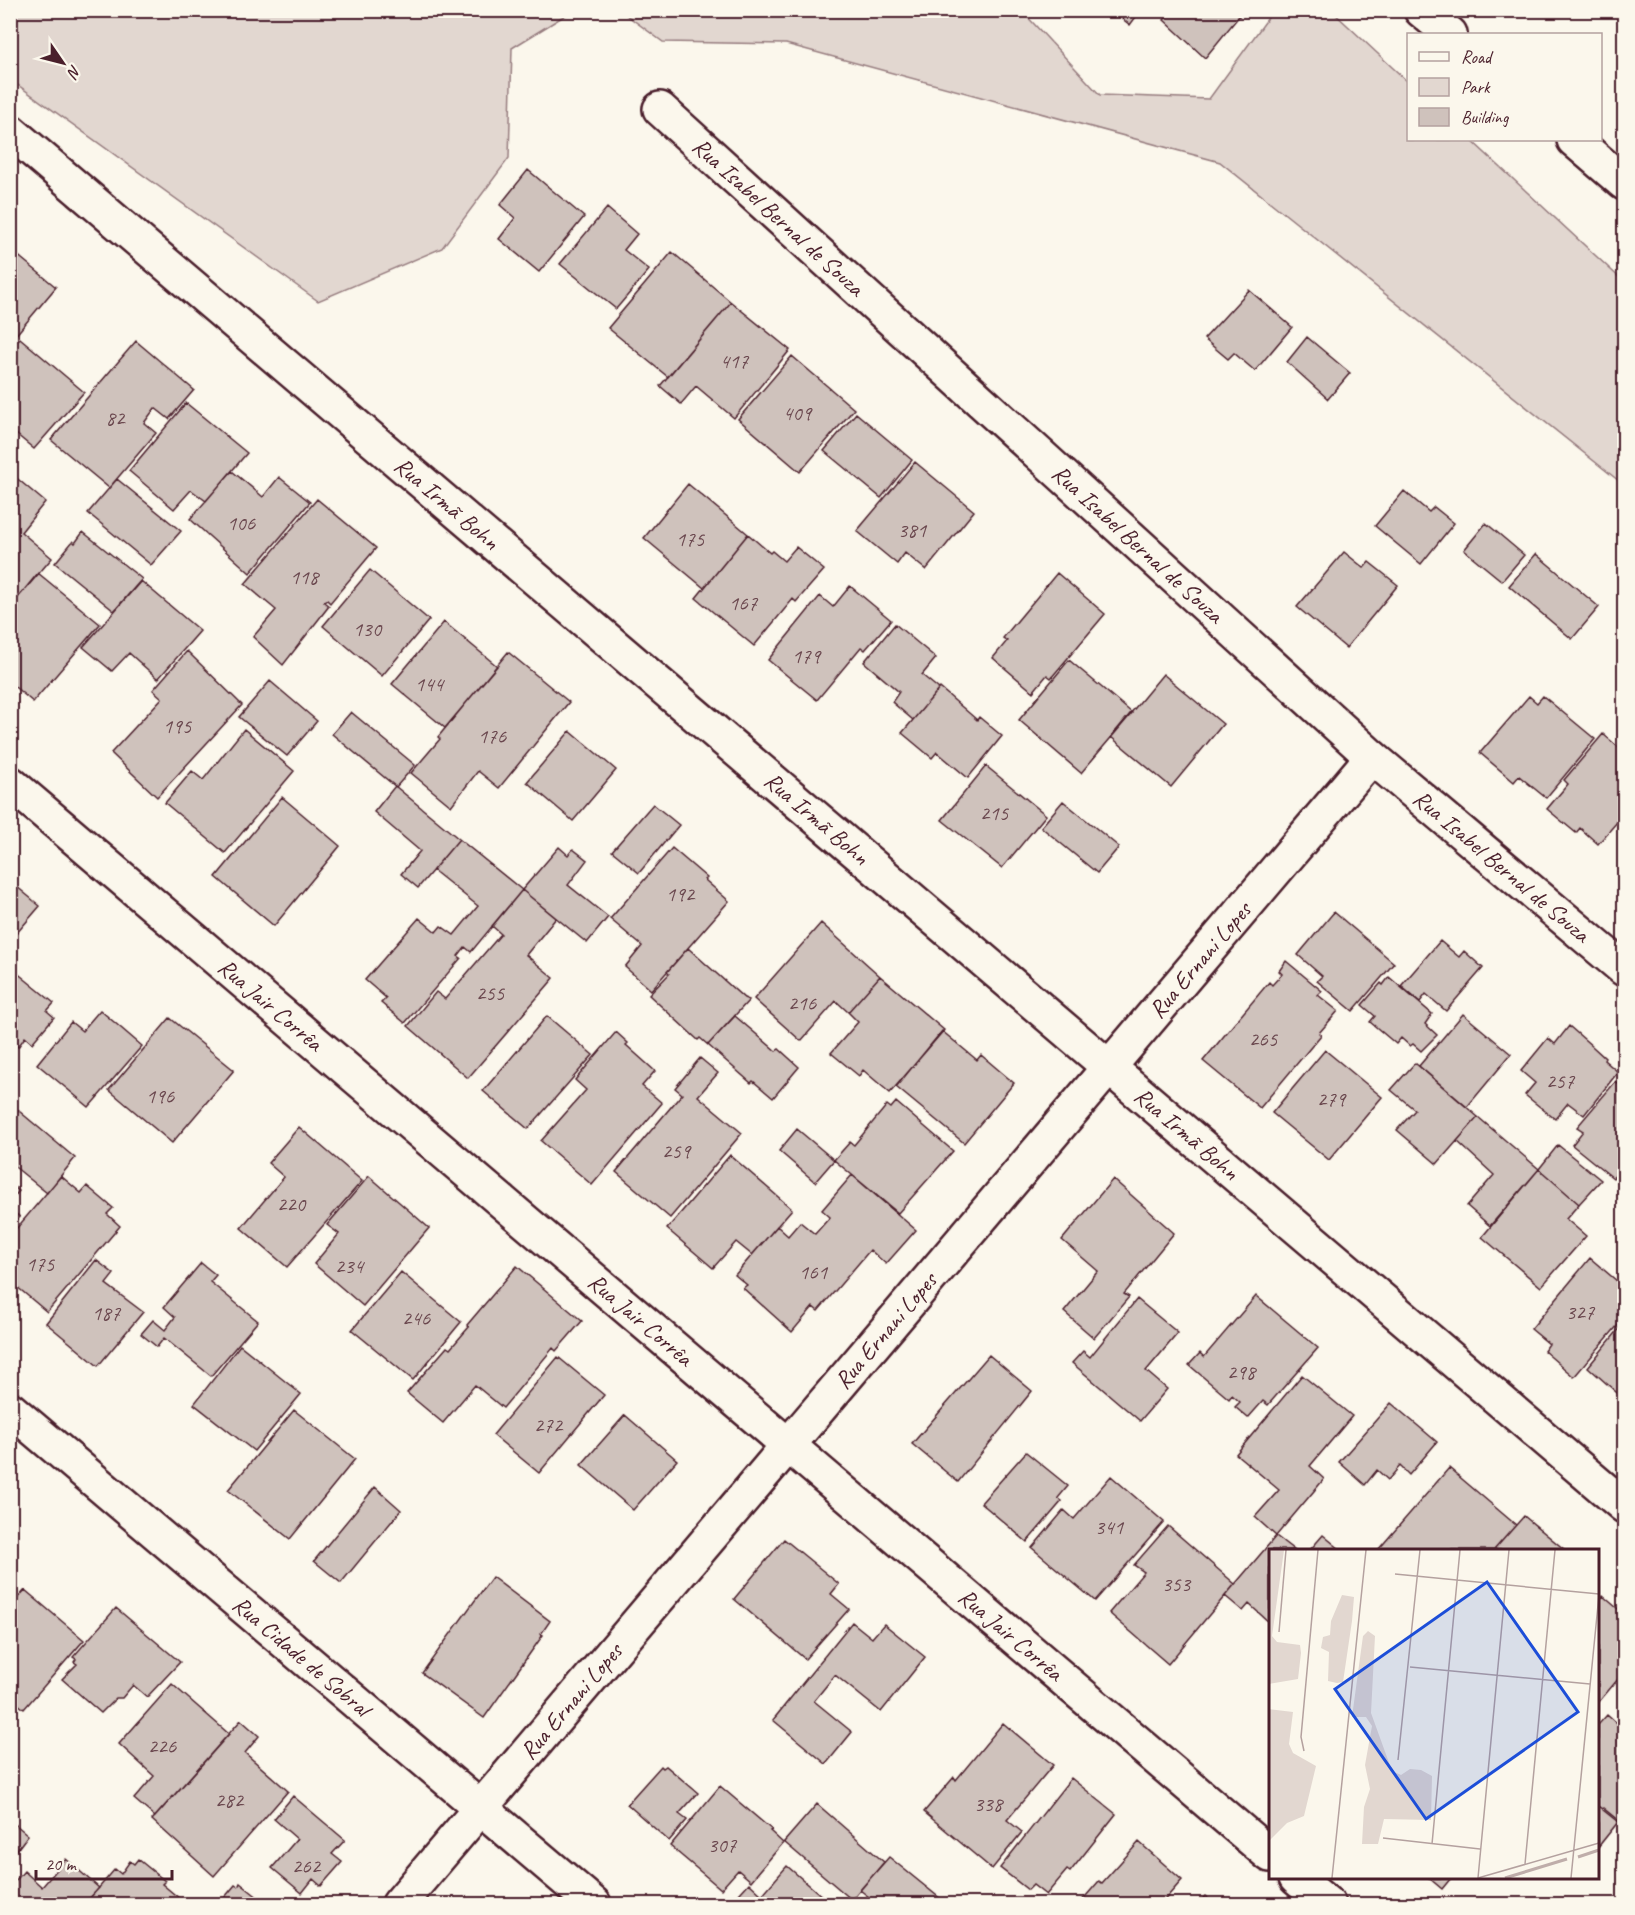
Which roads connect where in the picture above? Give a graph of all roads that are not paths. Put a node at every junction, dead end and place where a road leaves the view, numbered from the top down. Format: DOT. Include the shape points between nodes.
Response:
graph roads {
  1 [pos="1421,10"];
  2 [pos="1449,33"];
  3 [pos="660,109"];
  4 [pos="10,131"];
  5 [pos="1575,141"];
  6 [pos="1624,183"];
  7 [pos="1372,757"];
  8 [pos="10,783"];
  9 [pos="1624,969"];
  10 [pos="1110,1067"];
  11 [pos="10,1409"];
  12 [pos="788,1445"];
  13 [pos="1624,1506"];
  14 [pos="481,1808"];
  15 [pos="1269,1855"];
  16 [pos="1297,1879"];
  17 [pos="399,1905"];
  18 [pos="594,1905"];
  19 [pos="1328,1905"];
  1 -- 2 [label="street"];
  3 -- 7 [label="street, Rua Isabel Bernal de Souza"];
  4 -- 10 [label="street, Rua Irmã Bohn"];
  5 -- 6 [label="street"];
  7 -- 9 [label="street, Rua Isabel Bernal de Souza"];
  7 -- 10 [label="street, Rua Ernani Lopes"];
  8 -- 12 [label="street, Rua Jair Corrêa"];
  10 -- 12 [label="street, Rua Ernani Lopes"];
  10 -- 13 [label="street, Rua Irmã Bohn"];
  11 -- 14 [label="street, Rua Cidade de Sobral"];
  12 -- 14 [label="street, Rua Ernani Lopes"];
  12 -- 15 [label="street, Rua Jair Corrêa"];
  14 -- 17 [label="street, Rua Ernani Lopes"];
  14 -- 18 [label="street, Rua Cidade de Sobral"];
  16 -- 19 [label="street"];
}
